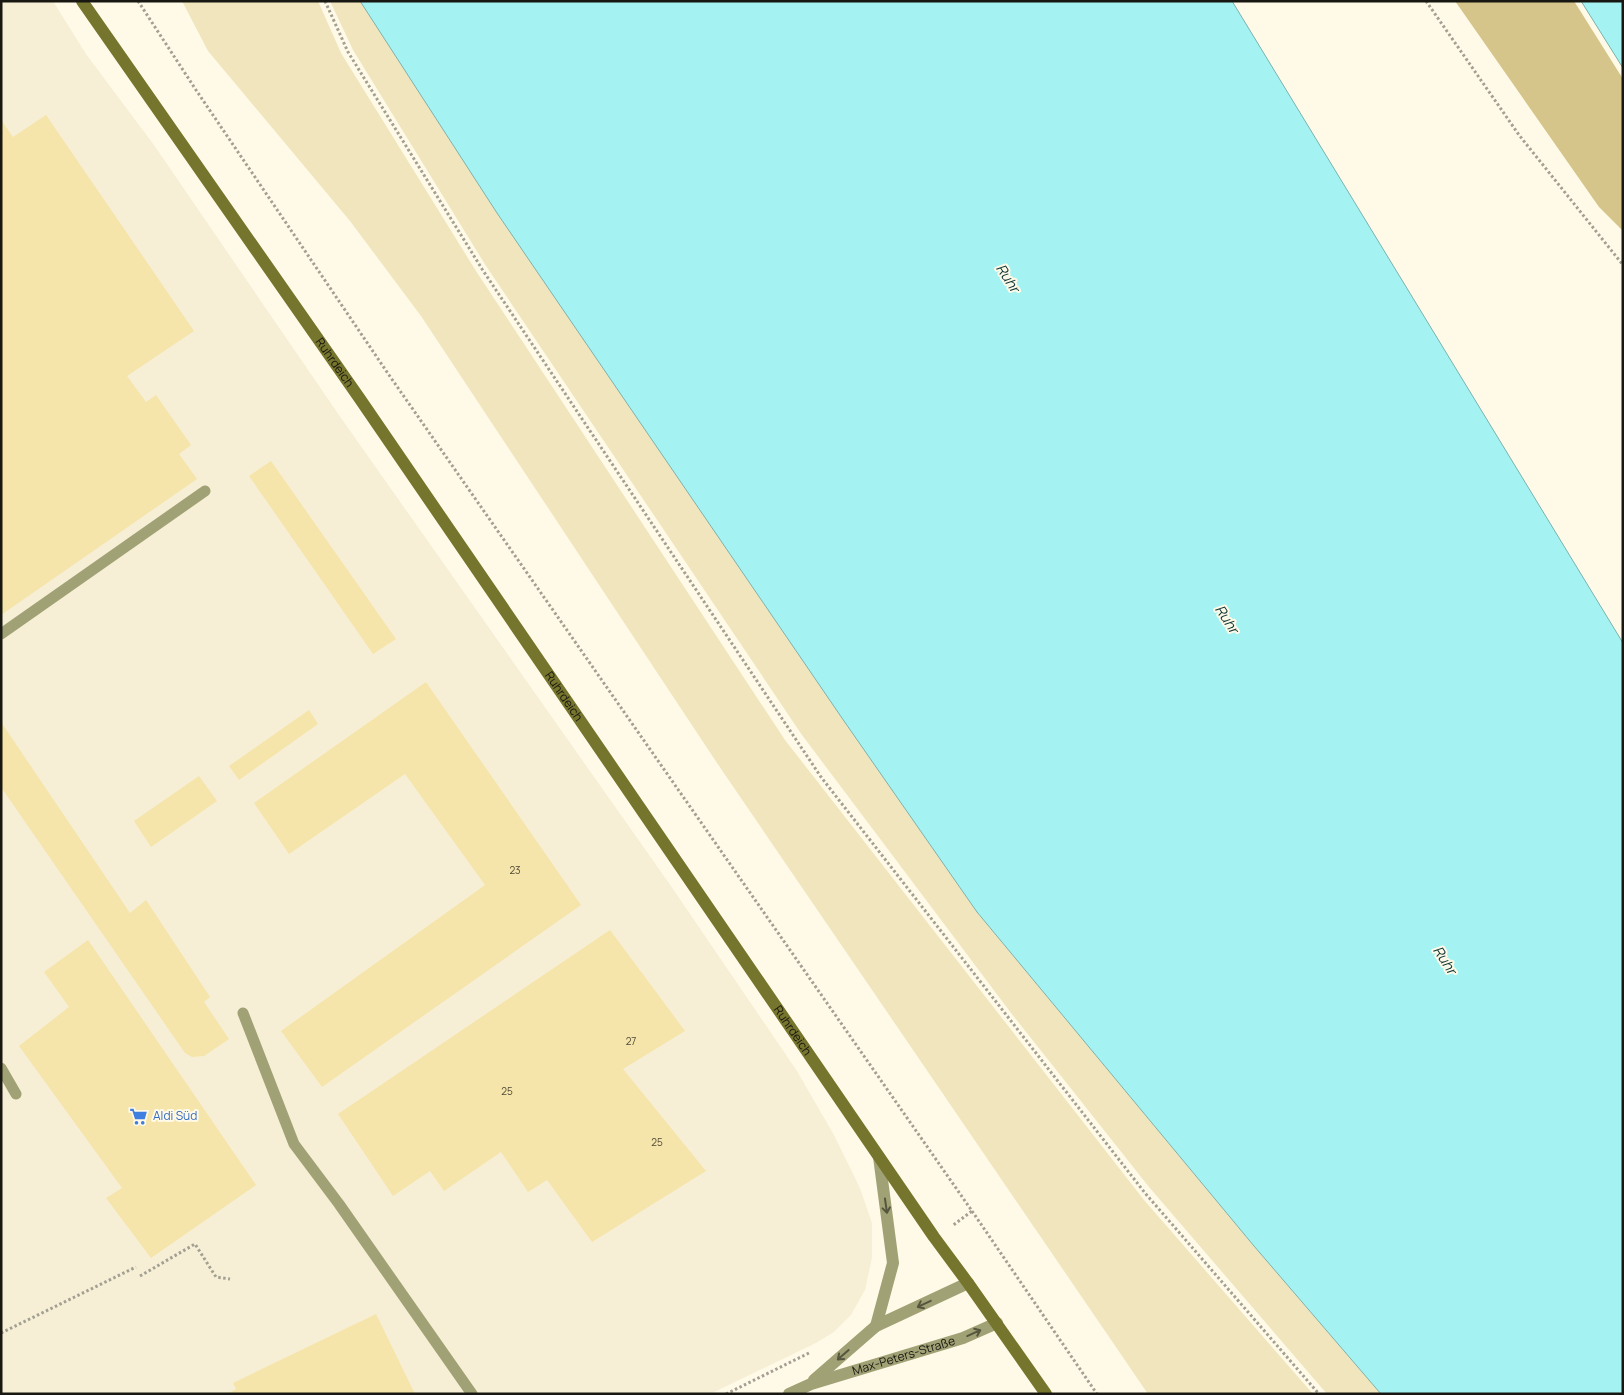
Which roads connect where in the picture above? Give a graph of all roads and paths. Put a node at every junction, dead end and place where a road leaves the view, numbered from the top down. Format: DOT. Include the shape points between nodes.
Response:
graph roads {
  1 [pos="82,1"];
  2 [pos="138,1"];
  3 [pos="325,1"];
  4 [pos="1426,1"];
  5 [pos="1623,265"];
  6 [pos="205,491"];
  7 [pos="1,634"];
  8 [pos="244,1013"];
  9 [pos="1,1068"];
  10 [pos="16,1094"];
  11 [pos="879,1157"];
  12 [pos="972,1211"];
  13 [pos="934,1237"];
  14 [pos="136,1267"];
  15 [pos="140,1276"];
  16 [pos="230,1279"];
  17 [pos="968,1283"];
  18 [pos="996,1323"];
  19 [pos="876,1326"];
  20 [pos="1,1333"];
  21 [pos="818,1348"];
  22 [pos="811,1384"];
  23 [pos="472,1394"];
  24 [pos="726,1394"];
  25 [pos="788,1394"];
  26 [pos="1046,1394"];
  27 [pos="1097,1394"];
  28 [pos="1319,1394"];
  1 -- 11 [label="main road, Ruhrdeich" via="360,399"];
  2 -- 12 [label="path" via="389,375"];
  3 -- 28 [label="path" via="348,52 482,269 821,777 1145,1193"];
  4 -- 5 [label="path" via="1519,135"];
  6 -- 7 [label="lane"];
  8 -- 23 [label="lane" via="294,1144"];
  9 -- 10 [label="lane"];
  11 -- 13 [label="main road, Ruhrdeich"];
  11 -- 19 [label="street, one-way" via="893,1263"];
  12 -- 13 [label="path"];
  12 -- 27 [label="path"];
  13 -- 17 [label="main road, Ruhrdeich"];
  14 -- 20 [label="path"];
  15 -- 16 [label="path" via="195,1244 216,1277"];
  17 -- 18 [label="main road, Ruhrdeich"];
  17 -- 19 [label="street, Max-Peters-Straße, one-way"];
  22 -- 18 [label="street, Max-Peters-Straße, one-way" via="964,1338"];
  18 -- 26 [label="main road, Ruhrdeich"];
  19 -- 22 [label="street, Max-Peters-Straße, one-way"];
  21 -- 24 [label="path"];
  22 -- 25 [label="street, Max-Peters-Straße"];
}
